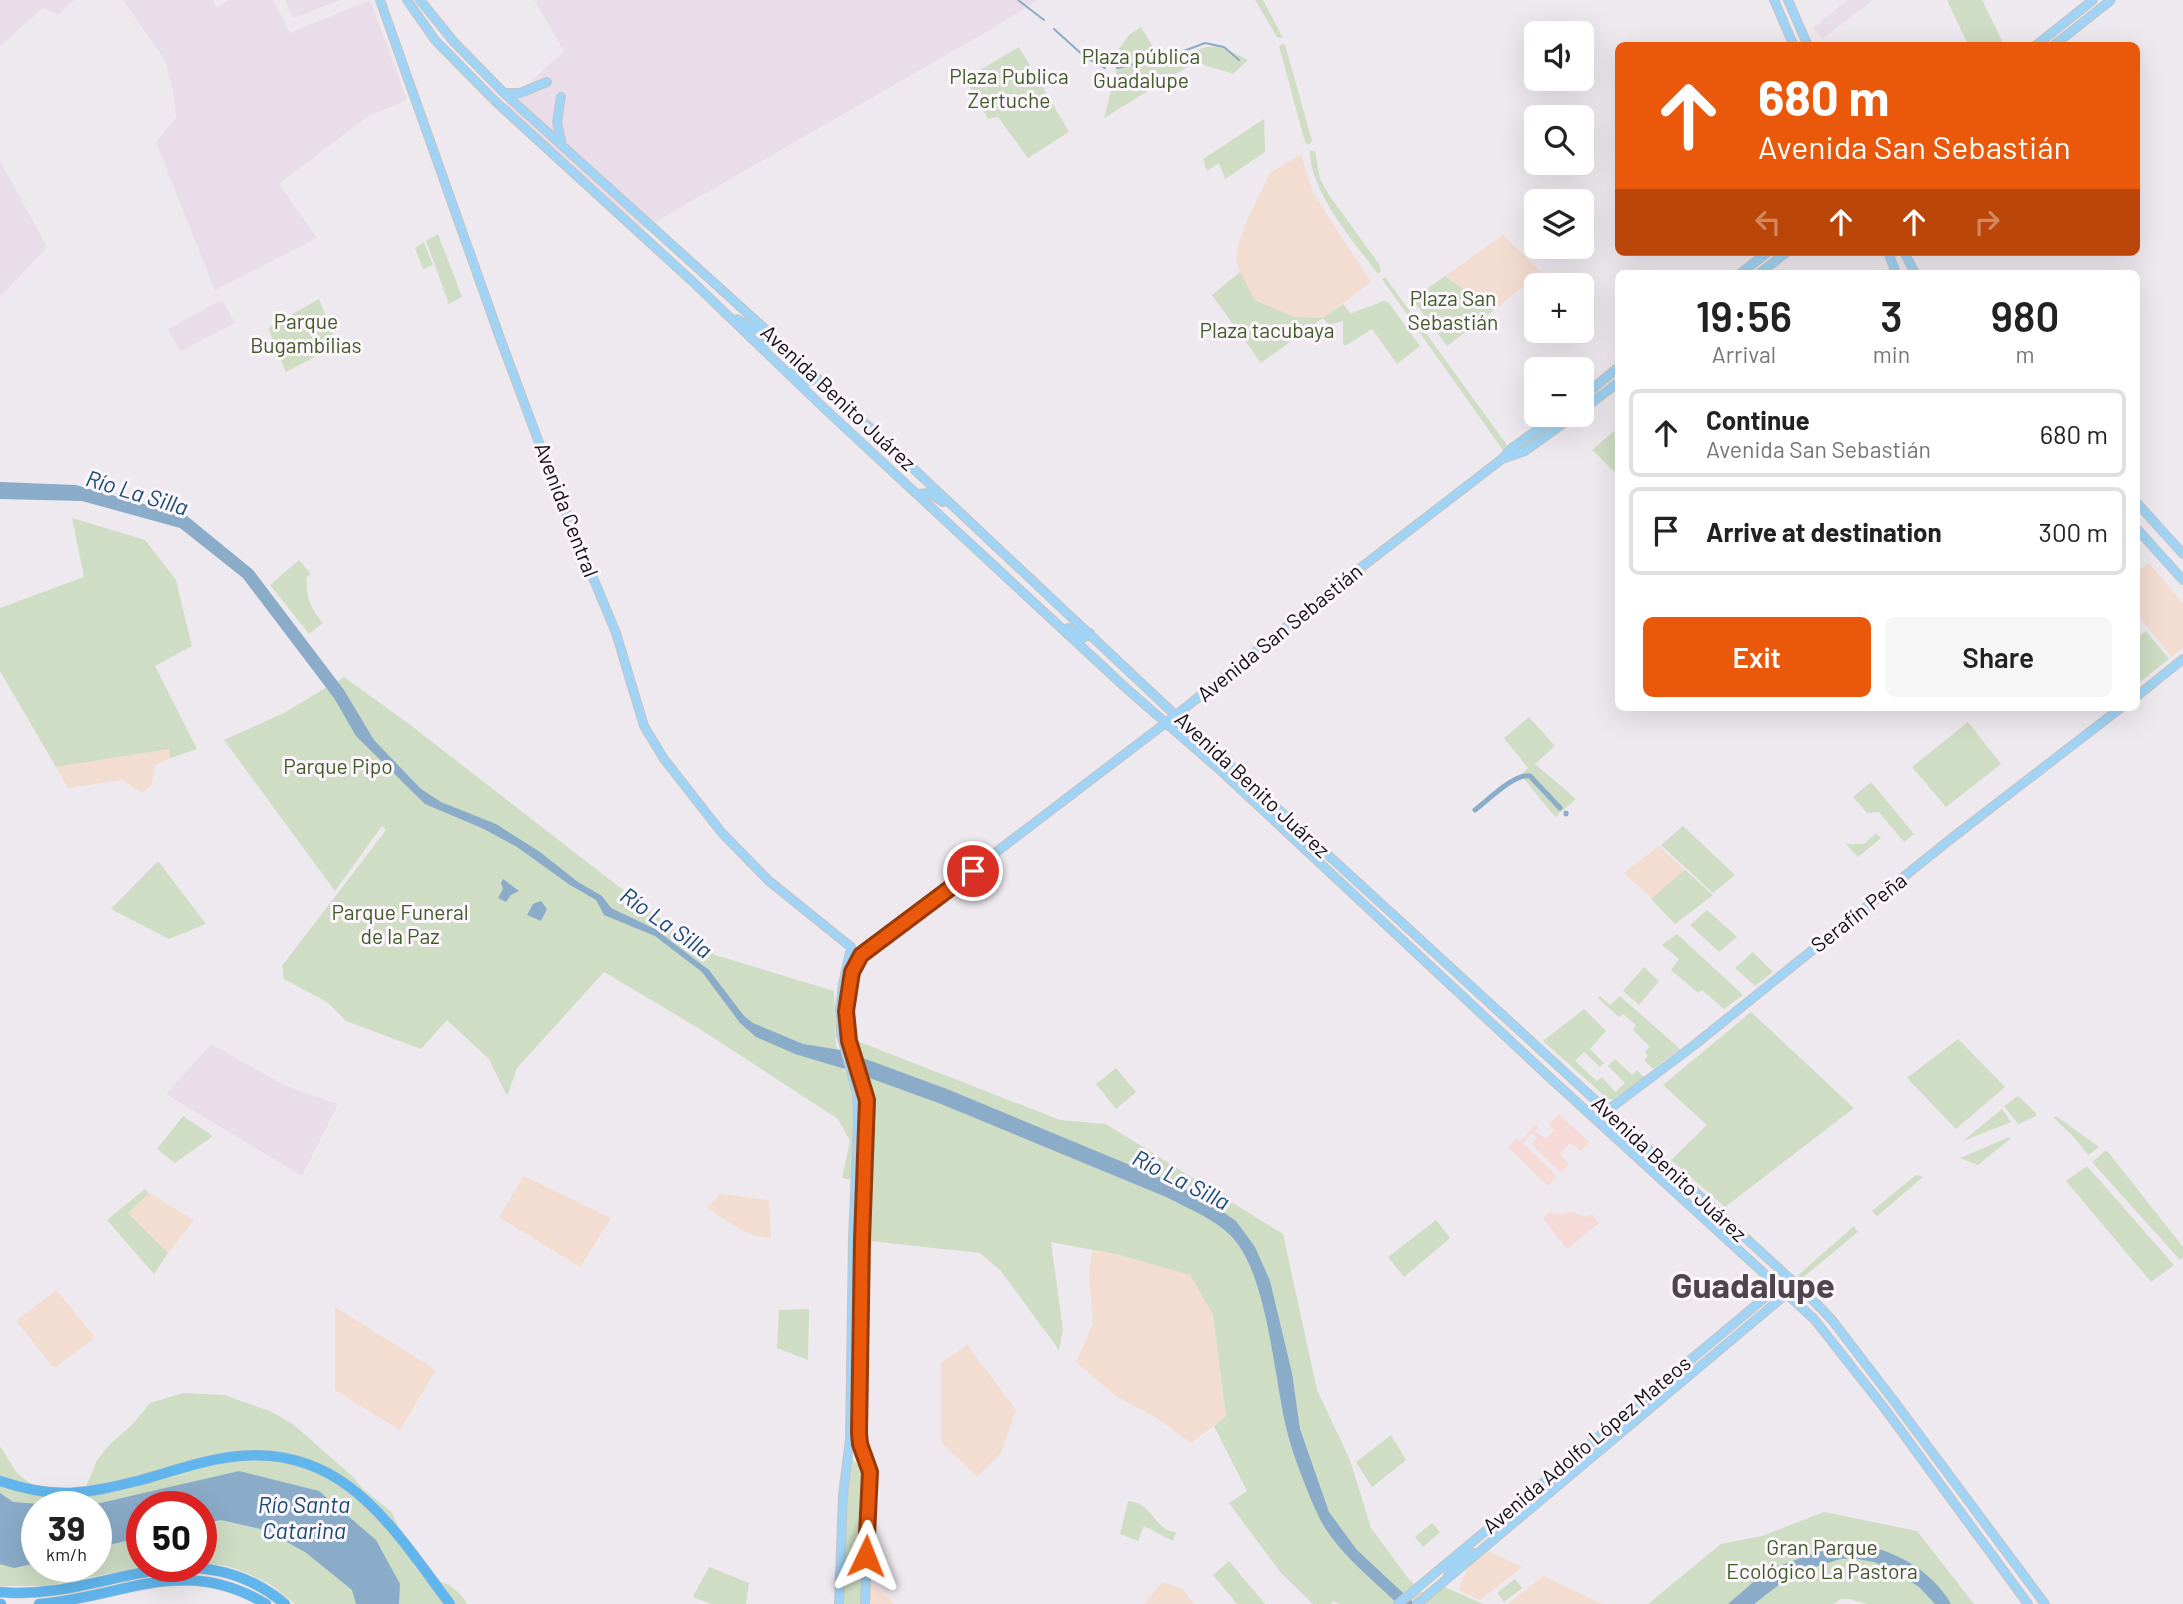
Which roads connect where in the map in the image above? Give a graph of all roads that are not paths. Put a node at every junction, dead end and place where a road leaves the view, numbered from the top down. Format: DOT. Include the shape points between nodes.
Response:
graph roads {
  1 [pos="380,0"];
  2 [pos="407,0"];
  3 [pos="421,0"];
  4 [pos="1774,0"];
  5 [pos="1788,0"];
  6 [pos="2093,0"];
  7 [pos="2111,0"];
  8 [pos="1792,42"];
  9 [pos="1806,42"];
  10 [pos="2040,42"];
  11 [pos="2058,42"];
  12 [pos="477,82"];
  13 [pos="547,82"];
  14 [pos="504,93"];
  15 [pos="561,97"];
  16 [pos="527,116"];
  17 [pos="564,147"];
  18 [pos="568,167"];
  19 [pos="1763,256"];
  20 [pos="1782,256"];
  21 [pos="1745,270"];
  22 [pos="1764,270"];
  23 [pos="722,309"];
  24 [pos="765,329"];
  25 [pos="767,354"];
  26 [pos="778,364"];
  27 [pos="1615,370"];
  28 [pos="818,379"];
  29 [pos="1615,385"];
  30 [pos="1594,387"];
  31 [pos="1594,401"];
  32 [pos="1541,427"];
  33 [pos="1558,427"];
  34 [pos="1502,459"];
  35 [pos="918,494"];
  36 [pos="2140,506"];
  37 [pos="976,527"];
  38 [pos="2140,531"];
  39 [pos="2183,554"];
  40 [pos="2183,580"];
  41 [pos="1041,608"];
  42 [pos="1090,633"];
  43 [pos="1086,650"];
  44 [pos="1112,655"];
  45 [pos="2183,659"];
  46 [pos="2140,694"];
  47 [pos="2117,711"];
  48 [pos="1176,715"];
  49 [pos="1164,722"];
  50 [pos="1220,770"];
  51 [pos="1245,778"];
  52 [pos="1274,804"];
  53 [pos="1278,825"];
  54 [pos="1477,1010"];
  55 [pos="1498,1012"];
  56 [pos="846,1041"];
  57 [pos="862,1094"];
  58 [pos="1607,1111"];
  59 [pos="1596,1119"];
  60 [pos="1789,1278"];
  61 [pos="1797,1285"];
  62 [pos="1777,1287"];
  63 [pos="1786,1294"];
  64 [pos="1810,1297"];
  65 [pos="1799,1305"];
  66 [pos="1694,1356"];
  67 [pos="1702,1365"];
  68 [pos="0,1481"];
  69 [pos="2017,1565"];
  70 [pos="2006,1574"];
  71 [pos="0,1592"];
  72 [pos="39,1604"];
  73 [pos="266,1604"];
  74 [pos="285,1604"];
  75 [pos="450,1604"];
  76 [pos="839,1604"];
  77 [pos="865,1604"];
  78 [pos="1398,1604"];
  79 [pos="1417,1604"];
  80 [pos="2028,1604"];
  81 [pos="2045,1604"];
  1 -- 56 [label="main road, Avenida Central" via="500,338 615,633 644,726 664,759 729,841 850,951 840,1009"];
  2 -- 12 [label="main road, Avenida Benito Juárez" via="435,40"];
  3 -- 14 [label="main road, Avenida Benito Juárez"];
  4 -- 8 [label="main road"];
  5 -- 9 [label="main road"];
  6 -- 10 [label="main road"];
  7 -- 11 [label="main road"];
  12 -- 16 [label="main road"];
  12 -- 18 [label="main road, Avenida Benito Juárez"];
  13 -- 14 [label="main road" via="520,93"];
  14 -- 16 [label="main road, Avenida Benito Juárez"];
  15 -- 17 [label="main road" via="557,122"];
  16 -- 17 [label="main road, Avenida Benito Juárez"];
  16 -- 18 [label="main road"];
  17 -- 24 [label="main road, Avenida Benito Juárez"];
  18 -- 23 [label="main road, Avenida Benito Juárez"];
  19 -- 21 [label="main road"];
  20 -- 22 [label="main road"];
  23 -- 24 [label="main road" via="750,327"];
  23 -- 25 [label="main road, Avenida Benito Juárez"];
  24 -- 25 [label="main road"];
  24 -- 28 [label="main road, Avenida Benito Juárez"];
  25 -- 26 [label="main road, Avenida Benito Juárez"];
  26 -- 28 [label="main road" via="805,380"];
  26 -- 35 [label="main road, Avenida Benito Juárez"];
  27 -- 30 [label="main road"];
  28 -- 37 [label="main road, Avenida Benito Juárez"];
  29 -- 31 [label="main road"];
  32 -- 34 [label="main road, Avenida San Sebastián"];
  33 -- 34 [label="main road, Avenida San Sebastián" via="1525,451"];
  34 -- 48 [label="main road, Avenida San Sebastián"];
  35 -- 37 [label="main road" via="932,494"];
  35 -- 41 [label="main road, Avenida Benito Juárez"];
  36 -- 39 [label="main road"];
  37 -- 42 [label="main road, Avenida Benito Juárez"];
  38 -- 40 [label="main road"];
  41 -- 42 [label="main road" via="1081,637"];
  41 -- 43 [label="main road, Avenida Benito Juárez"];
  42 -- 44 [label="main road, Avenida Benito Juárez"];
  43 -- 44 [label="main road" via="1092,645"];
  43 -- 49 [label="main road, Avenida Benito Juárez"];
  44 -- 48 [label="main road, Avenida Benito Juárez"];
  45 -- 46 [label="main road"];
  47 -- 58 [label="main road, Serafín Peña"];
  48 -- 49 [label="main road, Avenida San Sebastián"];
  48 -- 51 [label="main road, Avenida Benito Juárez"];
  49 -- 50 [label="main road, Avenida Benito Juárez"];
  49 -- 56 [label="main road, Avenida San Sebastián" via="861,955 852,972"];
  50 -- 51 [label="main road" via="1237,783"];
  50 -- 53 [label="main road, Avenida Benito Juárez"];
  51 -- 52 [label="main road, Avenida Benito Juárez"];
  52 -- 53 [label="main road" via="1283,819"];
  52 -- 55 [label="main road, Avenida Benito Juárez"];
  53 -- 54 [label="main road, Avenida Benito Juárez"];
  54 -- 55 [label="main road" via="1485,1006"];
  54 -- 59 [label="main road, Avenida Benito Juárez"];
  55 -- 58 [label="main road, Avenida Benito Juárez"];
  56 -- 57 [label="main road"];
  57 -- 76 [label="main road" via="850,1444"];
  57 -- 77 [label="main road" via="859,1433 870,1472"];
  58 -- 59 [label="main road, Serafín Peña"];
  58 -- 60 [label="main road, Avenida Benito Juárez"];
  59 -- 62 [label="main road, Avenida Benito Juárez"];
  60 -- 61 [label="main road, Avenida Benito Juárez"];
  60 -- 62 [label="main road, Avenida Adolfo López Mateos"];
  61 -- 63 [label="main road, Avenida Adolfo López Mateos"];
  61 -- 64 [label="main road, Avenida Benito Juárez"];
  62 -- 63 [label="main road, Avenida Benito Juárez"];
  62 -- 66 [label="main road, Avenida Adolfo López Mateos"];
  63 -- 65 [label="main road, Avenida Benito Juárez"];
  63 -- 67 [label="main road, Avenida Adolfo López Mateos"];
  64 -- 65 [label="main road"];
  64 -- 69 [label="main road, Avenida Benito Juárez"];
  65 -- 70 [label="main road, Avenida Benito Juárez" via="1825,1331"];
  66 -- 67 [label="main road"];
  66 -- 78 [label="main road, Avenida Adolfo López Mateos"];
  67 -- 79 [label="main road, Avenida Adolfo López Mateos"];
  68 -- 75 [label="highway" via="63,1495 241,1456 309,1463 344,1481 373,1508"];
  69 -- 70 [label="main road"];
  69 -- 81 [label="main road, Avenida Benito Juárez"];
  70 -- 80 [label="main road, Avenida Benito Juárez"];
  71 -- 74 [label="highway" via="41,1592 164,1568 197,1567 236,1574"];
  72 -- 73 [label="highway" via="184,1578 215,1582"];
}
